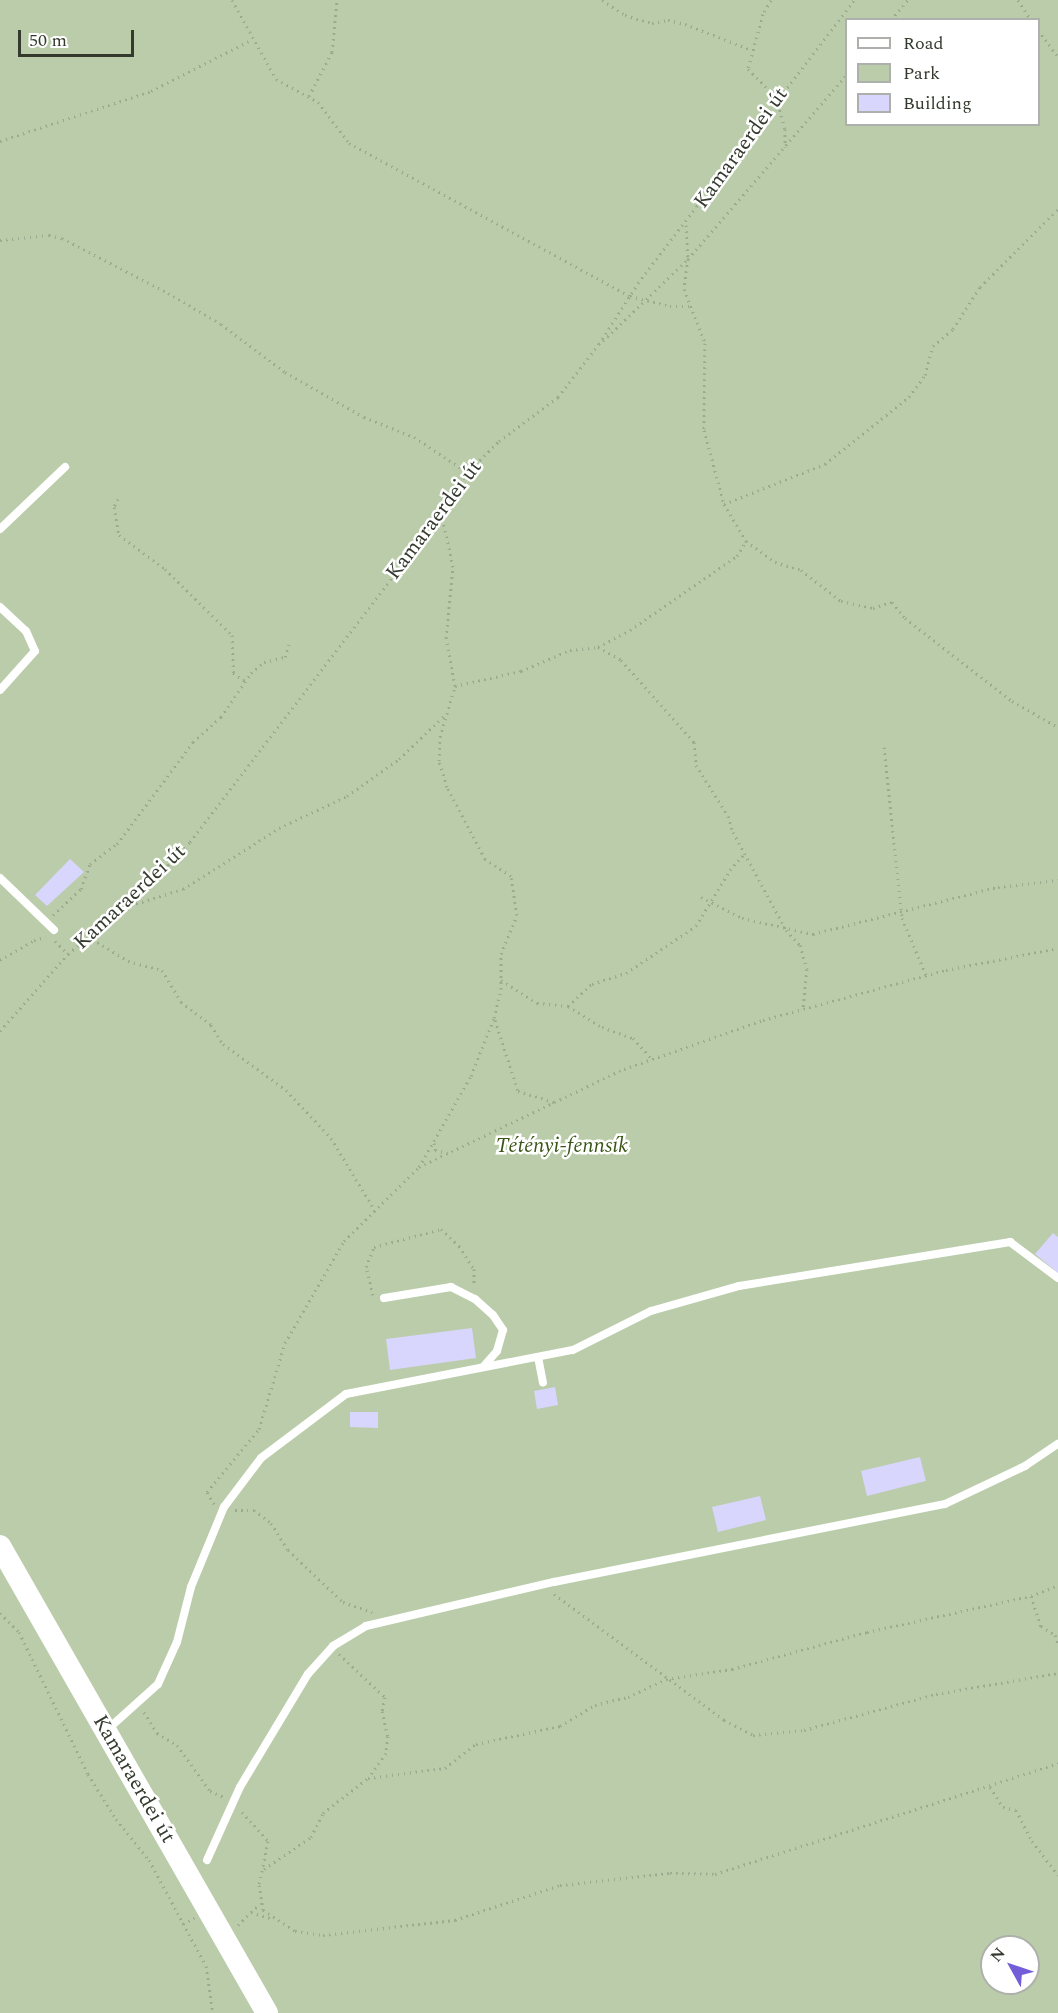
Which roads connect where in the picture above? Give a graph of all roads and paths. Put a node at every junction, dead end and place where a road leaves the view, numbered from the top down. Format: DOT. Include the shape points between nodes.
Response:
graph roads {
  1 [pos="232,0"];
  2 [pos="338,0"];
  3 [pos="602,0"];
  4 [pos="771,0"];
  5 [pos="854,0"];
  6 [pos="908,0"];
  7 [pos="1018,0"];
  8 [pos="893,18"];
  9 [pos="1030,18"];
  10 [pos="1040,33"];
  11 [pos="251,40"];
  12 [pos="752,50"];
  13 [pos="1058,57"];
  14 [pos="845,76"];
  15 [pos="309,96"];
  16 [pos="777,98"];
  17 [pos="0,141"];
  18 [pos="785,149"];
  19 [pos="1058,209"];
  20 [pos="686,223"];
  21 [pos="0,240"];
  22 [pos="688,259"];
  23 [pos="630,296"];
  24 [pos="649,300"];
  25 [pos="692,306"];
  26 [pos="599,344"];
  27 [pos="65,467"];
  28 [pos="467,473"];
  29 [pos="117,499"];
  30 [pos="724,504"];
  31 [pos="441,511"];
  32 [pos="0,529"];
  33 [pos="746,541"];
  34 [pos="0,607"];
  35 [pos="289,645"];
  36 [pos="598,647"];
  37 [pos="244,681"];
  38 [pos="455,686"];
  39 [pos="0,690"];
  40 [pos="447,714"];
  41 [pos="1058,727"];
  42 [pos="884,747"];
  43 [pos="745,853"];
  44 [pos="0,878"];
  45 [pos="1058,880"];
  46 [pos="701,897"];
  47 [pos="713,903"];
  48 [pos="118,909"];
  49 [pos="902,912"];
  50 [pos="52,927"];
  51 [pos="786,930"];
  52 [pos="87,936"];
  53 [pos="1058,948"];
  54 [pos="68,954"];
  55 [pos="0,960"];
  56 [pos="926,975"];
  57 [pos="501,980"];
  58 [pos="568,1006"];
  59 [pos="803,1009"];
  60 [pos="495,1018"];
  61 [pos="0,1031"];
  62 [pos="652,1059"];
  63 [pos="555,1102"];
  64 [pos="433,1141"];
  65 [pos="450,1153"];
  66 [pos="419,1167"];
  67 [pos="374,1209"];
  68 [pos="1058,1278"];
  69 [pos="384,1298"];
  70 [pos="475,1299"];
  71 [pos="538,1357"];
  72 [pos="483,1367"];
  73 [pos="543,1383"];
  74 [pos="1058,1444"];
  75 [pos="224,1507"];
  76 [pos="0,1546"];
  77 [pos="542,1584"];
  78 [pos="1058,1585"];
  79 [pos="1031,1596"];
  80 [pos="0,1613"];
  81 [pos="385,1621"];
  82 [pos="1058,1644"];
  83 [pos="333,1646"];
  84 [pos="1058,1673"];
  85 [pos="666,1679"];
  86 [pos="139,1703"];
  87 [pos="106,1731"];
  88 [pos="1058,1763"];
  89 [pos="368,1778"];
  90 [pos="990,1787"];
  91 [pos="233,1801"];
  92 [pos="207,1860"];
  93 [pos="264,1869"];
  94 [pos="1058,1875"];
  95 [pos="260,1904"];
  96 [pos="251,1912"];
  97 [pos="272,1919"];
  98 [pos="224,1938"];
  99 [pos="213,2013"];
  100 [pos="267,2013"];
  1 -- 11 [label="path"];
  2 -- 15 [label="path" via="332,52"];
  3 -- 12 [label="path" via="625,15 685,24"];
  4 -- 12 [label="path"];
  5 -- 16 [label="path, Kamaraerdei út"];
  6 -- 8 [label="path"];
  7 -- 9 [label="path"];
  10 -- 13 [label="path"];
  11 -- 15 [label="path" via="276,79"];
  11 -- 17 [label="path" via="151,91"];
  12 -- 16 [label="path" via="748,69"];
  14 -- 18 [label="path"];
  15 -- 23 [label="path" via="349,143"];
  16 -- 18 [label="path" via="785,129"];
  16 -- 20 [label="path, Kamaraerdei út"];
  18 -- 22 [label="path"];
  19 -- 30 [label="path" via="980,287 952,328 933,346 925,375 909,397 825,465"];
  20 -- 22 [label="path"];
  20 -- 23 [label="path, Kamaraerdei út"];
  21 -- 28 [label="path" via="49,235 62,238 222,324 285,372 364,417 414,437"];
  22 -- 24 [label="path"];
  22 -- 25 [label="path" via="684,289"];
  23 -- 24 [label="path"];
  23 -- 26 [label="path, Kamaraerdei út"];
  24 -- 25 [label="path" via="670,306"];
  24 -- 26 [label="path"];
  25 -- 30 [label="path" via="705,343 704,430"];
  26 -- 28 [label="path, Kamaraerdei út" via="558,397 499,441"];
  27 -- 32 [label="lane"];
  28 -- 31 [label="path, Kamaraerdei út"];
  29 -- 37 [label="path" via="114,507 119,535 165,569 232,635 233,674"];
  30 -- 33 [label="path"];
  31 -- 38 [label="path" via="453,567 446,638"];
  31 -- 48 [label="path, Kamaraerdei út" via="190,842 147,887"];
  33 -- 36 [label="path" via="737,556 630,630"];
  33 -- 41 [label="path" via="775,562 801,570 841,601 873,608 892,602 905,618 1012,701"];
  34 -- 39 [label="lane" via="26,631 35,651"];
  35 -- 37 [label="path" via="285,657 264,662"];
  36 -- 38 [label="path" via="570,650 521,671"];
  36 -- 43 [label="path" via="621,660 694,742 696,765 728,816"];
  37 -- 50 [label="path" via="228,709 193,742 117,843 90,864 81,889 57,910"];
  38 -- 40 [label="path"];
  40 -- 48 [label="path" via="399,759 347,796 279,828 183,889"];
  40 -- 57 [label="path" via="438,752 447,787 485,859 511,876 517,915 501,954"];
  42 -- 49 [label="path"];
  43 -- 47 [label="path" via="729,870"];
  43 -- 51 [label="path"];
  44 -- 50 [label="lane"];
  45 -- 49 [label="path" via="998,887"];
  46 -- 47 [label="path"];
  47 -- 51 [label="path" via="742,918"];
  47 -- 58 [label="path" via="696,926 626,974 592,984"];
  48 -- 52 [label="path, Kamaraerdei út"];
  49 -- 51 [label="path" via="813,934 802,929"];
  49 -- 56 [label="path"];
  51 -- 59 [label="path" via="800,945 807,969"];
  52 -- 54 [label="path, Kamaraerdei út"];
  52 -- 67 [label="path" via="128,961 162,970 182,1002 210,1025 223,1044 286,1090 331,1138"];
  53 -- 56 [label="path"];
  54 -- 55 [label="path" via="54,936 34,940"];
  54 -- 61 [label="path, Kamaraerdei út"];
  56 -- 59 [label="path"];
  57 -- 58 [label="path" via="537,1003"];
  57 -- 60 [label="path"];
  58 -- 62 [label="path" via="602,1027 633,1038"];
  59 -- 62 [label="path"];
  60 -- 63 [label="path" via="518,1091"];
  60 -- 64 [label="path" via="471,1076"];
  62 -- 63 [label="path"];
  63 -- 65 [label="path"];
  64 -- 65 [label="path" via="435,1150"];
  64 -- 66 [label="path"];
  65 -- 66 [label="path"];
  66 -- 67 [label="path"];
  67 -- 75 [label="path" via="344,1240 285,1343 259,1430 207,1492 214,1504"];
  68 -- 71 [label="lane" via="1010,1242 739,1286 651,1311 573,1350"];
  69 -- 70 [label="lane" via="451,1287"];
  69 -- 70 [label="path" via="374,1296 366,1267 374,1247 441,1229 459,1246 474,1269"];
  70 -- 72 [label="lane" via="493,1315 502,1330 497,1352"];
  71 -- 72 [label="lane"];
  71 -- 73 [label="lane"];
  72 -- 75 [label="lane" via="346,1394 261,1458"];
  74 -- 77 [label="lane" via="1025,1466 945,1504"];
  75 -- 81 [label="path" via="254,1510 271,1522 288,1550 343,1602 365,1608"];
  75 -- 86 [label="lane" via="192,1587 177,1642 158,1684"];
  76 -- 87 [label="street, Kamaraerdei út"];
  77 -- 81 [label="lane"];
  77 -- 85 [label="path"];
  78 -- 79 [label="path"];
  79 -- 82 [label="path" via="1041,1626 1055,1635"];
  79 -- 85 [label="path" via="867,1632 732,1669"];
  80 -- 99 [label="path" via="19,1632 88,1774 116,1819 149,1860 206,1966"];
  81 -- 83 [label="lane" via="366,1626"];
  83 -- 89 [label="path" via="385,1697 382,1711 388,1736 386,1753"];
  83 -- 91 [label="lane" via="308,1674"];
  84 -- 85 [label="path" via="936,1694 804,1730 753,1735 724,1720"];
  85 -- 89 [label="path" via="628,1697 595,1705 560,1726 476,1744 446,1768"];
  86 -- 87 [label="lane"];
  86 -- 91 [label="path" via="157,1733 177,1745 210,1791"];
  87 -- 98 [label="street, Kamaraerdei út"];
  88 -- 90 [label="path"];
  89 -- 93 [label="path" via="323,1813 311,1838"];
  90 -- 94 [label="path" via="1003,1807 1016,1810 1032,1841"];
  90 -- 97 [label="path" via="715,1874 670,1873 560,1885 454,1920 323,1935 295,1932"];
  91 -- 92 [label="lane"];
  91 -- 93 [label="path" via="267,1841"];
  93 -- 95 [label="path"];
  95 -- 96 [label="path"];
  95 -- 97 [label="path"];
  96 -- 97 [label="path"];
  96 -- 98 [label="path"];
  98 -- 100 [label="street, Kamaraerdei út"];
}
